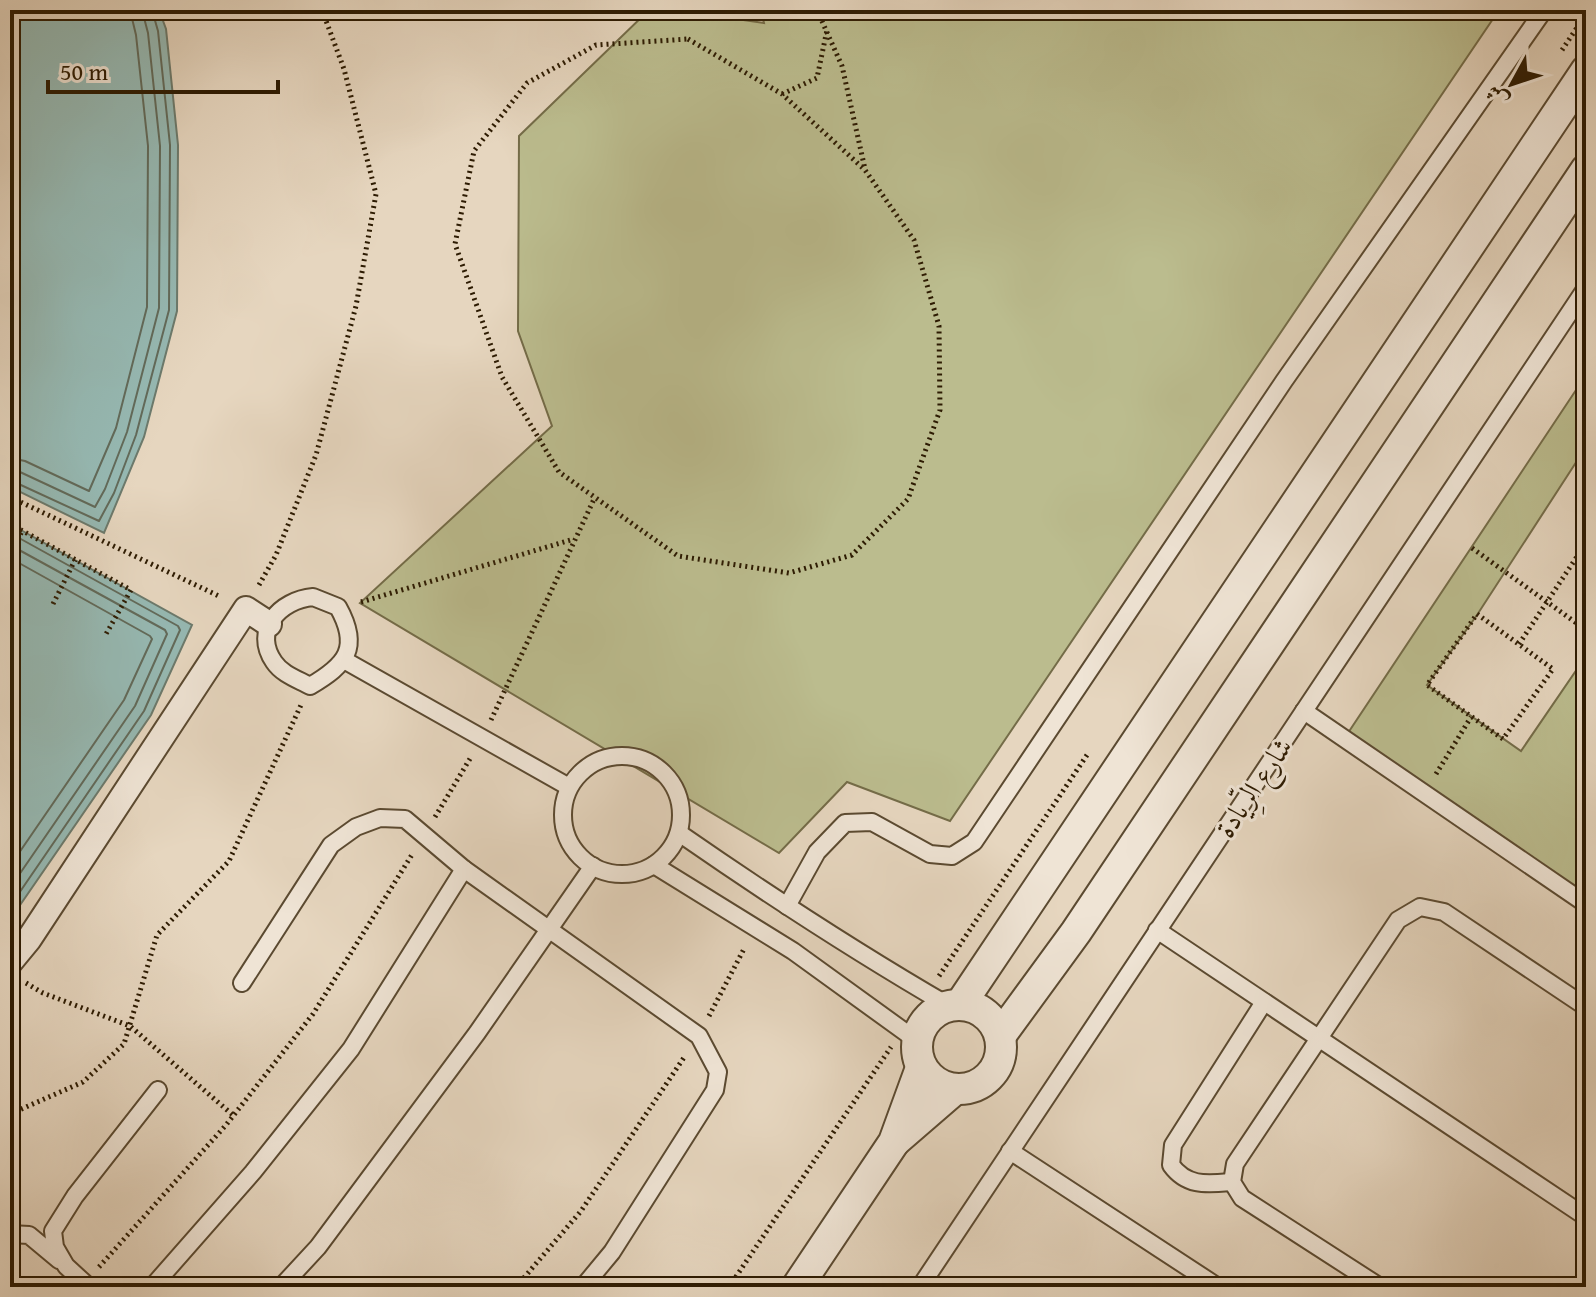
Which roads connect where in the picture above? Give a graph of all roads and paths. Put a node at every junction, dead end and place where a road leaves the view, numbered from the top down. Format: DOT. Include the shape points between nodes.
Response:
graph roads {
  1 [pos="322,10"];
  2 [pos="817,10"];
  3 [pos="1544,10"];
  4 [pos="827,30"];
  5 [pos="1586,71"];
  6 [pos="782,94"];
  7 [pos="865,170"];
  8 [pos="1586,170"];
  9 [pos="1586,288"];
  10 [pos="10,497"];
  11 [pos="595,497"];
  12 [pos="10,524"];
  13 [pos="22,531"];
  14 [pos="575,539"];
  15 [pos="1586,543"];
  16 [pos="1472,548"];
  17 [pos="10,556"];
  18 [pos="75,560"];
  19 [pos="1547,602"];
  20 [pos="53,604"];
  21 [pos="338,607"];
  22 [pos="246,609"];
  23 [pos="269,624"];
  24 [pos="1586,630"];
  25 [pos="106,634"];
  26 [pos="1519,644"];
  27 [pos="344,660"];
  28 [pos="310,686"];
  29 [pos="1304,711"];
  30 [pos="1471,717"];
  31 [pos="482,738"];
  32 [pos="569,787"];
  33 [pos="1425,794"];
  34 [pos="679,833"];
  35 [pos="424,835"];
  36 [pos="654,865"];
  37 [pos="593,866"];
  38 [pos="464,869"];
  39 [pos="1586,904"];
  40 [pos="787,906"];
  41 [pos="755,927"];
  42 [pos="549,929"];
  43 [pos="1157,930"];
  44 [pos="16,971"];
  45 [pos="242,983"];
  46 [pos="1264,1002"];
  47 [pos="955,1005"];
  48 [pos="1586,1007"];
  49 [pos="130,1026"];
  50 [pos="699,1036"];
  51 [pos="1000,1036"];
  52 [pos="1320,1039"];
  53 [pos="919,1054"];
  54 [pos="158,1090"];
  55 [pos="954,1090"];
  56 [pos="10,1114"];
  57 [pos="234,1116"];
  58 [pos="894,1142"];
  59 [pos="1010,1151"];
  60 [pos="1232,1182"];
  61 [pos="1586,1217"];
  62 [pos="10,1234"];
  63 [pos="66,1266"];
  64 [pos="87,1285"];
  65 [pos="152,1287"];
  66 [pos="281,1287"];
  67 [pos="516,1287"];
  68 [pos="583,1287"];
  69 [pos="797,1287"];
  70 [pos="920,1287"];
  71 [pos="1218,1287"];
  72 [pos="1380,1287"];
  1 -- 22 [label="path" via="344,69 376,194 356,306 316,455 276,555"];
  2 -- 4 [label="path"];
  3 -- 40 [label="lane" via="1284,381 974,842 952,856 930,854 872,822 845,823 817,852"];
  4 -- 6 [label="path" via="817,78"];
  4 -- 7 [label="path" via="842,66"];
  5 -- 47 [label="street"];
  6 -- 7 [label="path"];
  6 -- 11 [label="path" via="688,39 596,45 527,83 474,151 455,244 502,377 559,472"];
  7 -- 11 [label="path" via="914,240 939,326 940,410 908,499 852,555 789,573 678,556"];
  8 -- 51 [label="street" via="1076,932"];
  9 -- 29 [label="lane, شارع الرِّيادة"];
  10 -- 22 [label="path"];
  11 -- 14 [label="path"];
  12 -- 13 [label="path"];
  13 -- 17 [label="path"];
  13 -- 18 [label="path"];
  14 -- 21 [label="path"];
  14 -- 31 [label="path"];
  15 -- 19 [label="path"];
  16 -- 19 [label="path"];
  18 -- 20 [label="path"];
  18 -- 25 [label="path" via="131,590"];
  19 -- 24 [label="path"];
  19 -- 26 [label="path"];
  21 -- 23 [label="lane" via="313,597 299,598 286,603"];
  21 -- 27 [label="lane" via="350,633"];
  22 -- 23 [label="street"];
  22 -- 44 [label="street" via="29,939"];
  23 -- 28 [label="lane" via="268,651 274,664"];
  26 -- 30 [label="path" via="1553,669 1503,739"];
  26 -- 30 [label="path" via="1477,614 1427,685"];
  27 -- 28 [label="lane"];
  27 -- 31 [label="lane"];
  28 -- 49 [label="path" via="229,861 157,935"];
  29 -- 33 [label="lane"];
  29 -- 43 [label="lane, شارع الرِّيادة"];
  30 -- 33 [label="path"];
  31 -- 32 [label="lane"];
  31 -- 35 [label="path"];
  32 -- 34 [label="lane" via="597,761 616,755 645,760 668,777 678,794"];
  32 -- 37 [label="lane" via="563,822 579,855"];
  33 -- 39 [label="lane"];
  34 -- 36 [label="lane"];
  34 -- 40 [label="lane"];
  35 -- 38 [label="lane"];
  35 -- 45 [label="lane" via="405,819 380,818 331,845"];
  35 -- 57 [label="path" via="313,1014"];
  36 -- 37 [label="lane" via="623,874"];
  36 -- 41 [label="lane"];
  37 -- 42 [label="lane"];
  38 -- 42 [label="lane"];
  38 -- 65 [label="lane" via="351,1049 274,1148"];
  40 -- 47 [label="lane" via="884,969"];
  41 -- 50 [label="path"];
  41 -- 53 [label="lane" via="865,1001"];
  42 -- 50 [label="lane"];
  42 -- 66 [label="lane" via="318,1247"];
  43 -- 46 [label="lane"];
  43 -- 59 [label="lane, شارع الرِّيادة"];
  44 -- 49 [label="path" via="43,993"];
  46 -- 52 [label="lane"];
  46 -- 60 [label="lane" via="1173,1145 1171,1165 1178,1175 1199,1185"];
  47 -- 51 [label="street" via="985,1014"];
  47 -- 53 [label="street" via="927,1018"];
  48 -- 52 [label="lane" via="1444,912 1420,907 1398,920"];
  49 -- 56 [label="path" via="124,1044 83,1082"];
  49 -- 57 [label="path"];
  50 -- 67 [label="path" via="581,1211"];
  50 -- 68 [label="lane" via="718,1072 715,1090 612,1252"];
  51 -- 55 [label="street" via="998,1063 991,1075 981,1084"];
  52 -- 60 [label="lane" via="1235,1164"];
  52 -- 61 [label="lane"];
  53 -- 55 [label="street" via="930,1079"];
  53 -- 58 [label="street"];
  54 -- 63 [label="lane" via="53,1231"];
  55 -- 58 [label="street"];
  57 -- 64 [label="path"];
  58 -- 69 [label="street"];
  59 -- 70 [label="lane, شارع الرِّيادة"];
  59 -- 71 [label="lane"];
  60 -- 72 [label="lane" via="1242,1198"];
  62 -- 63 [label="lane" via="29,1235"];
  63 -- 64 [label="lane"];
}
